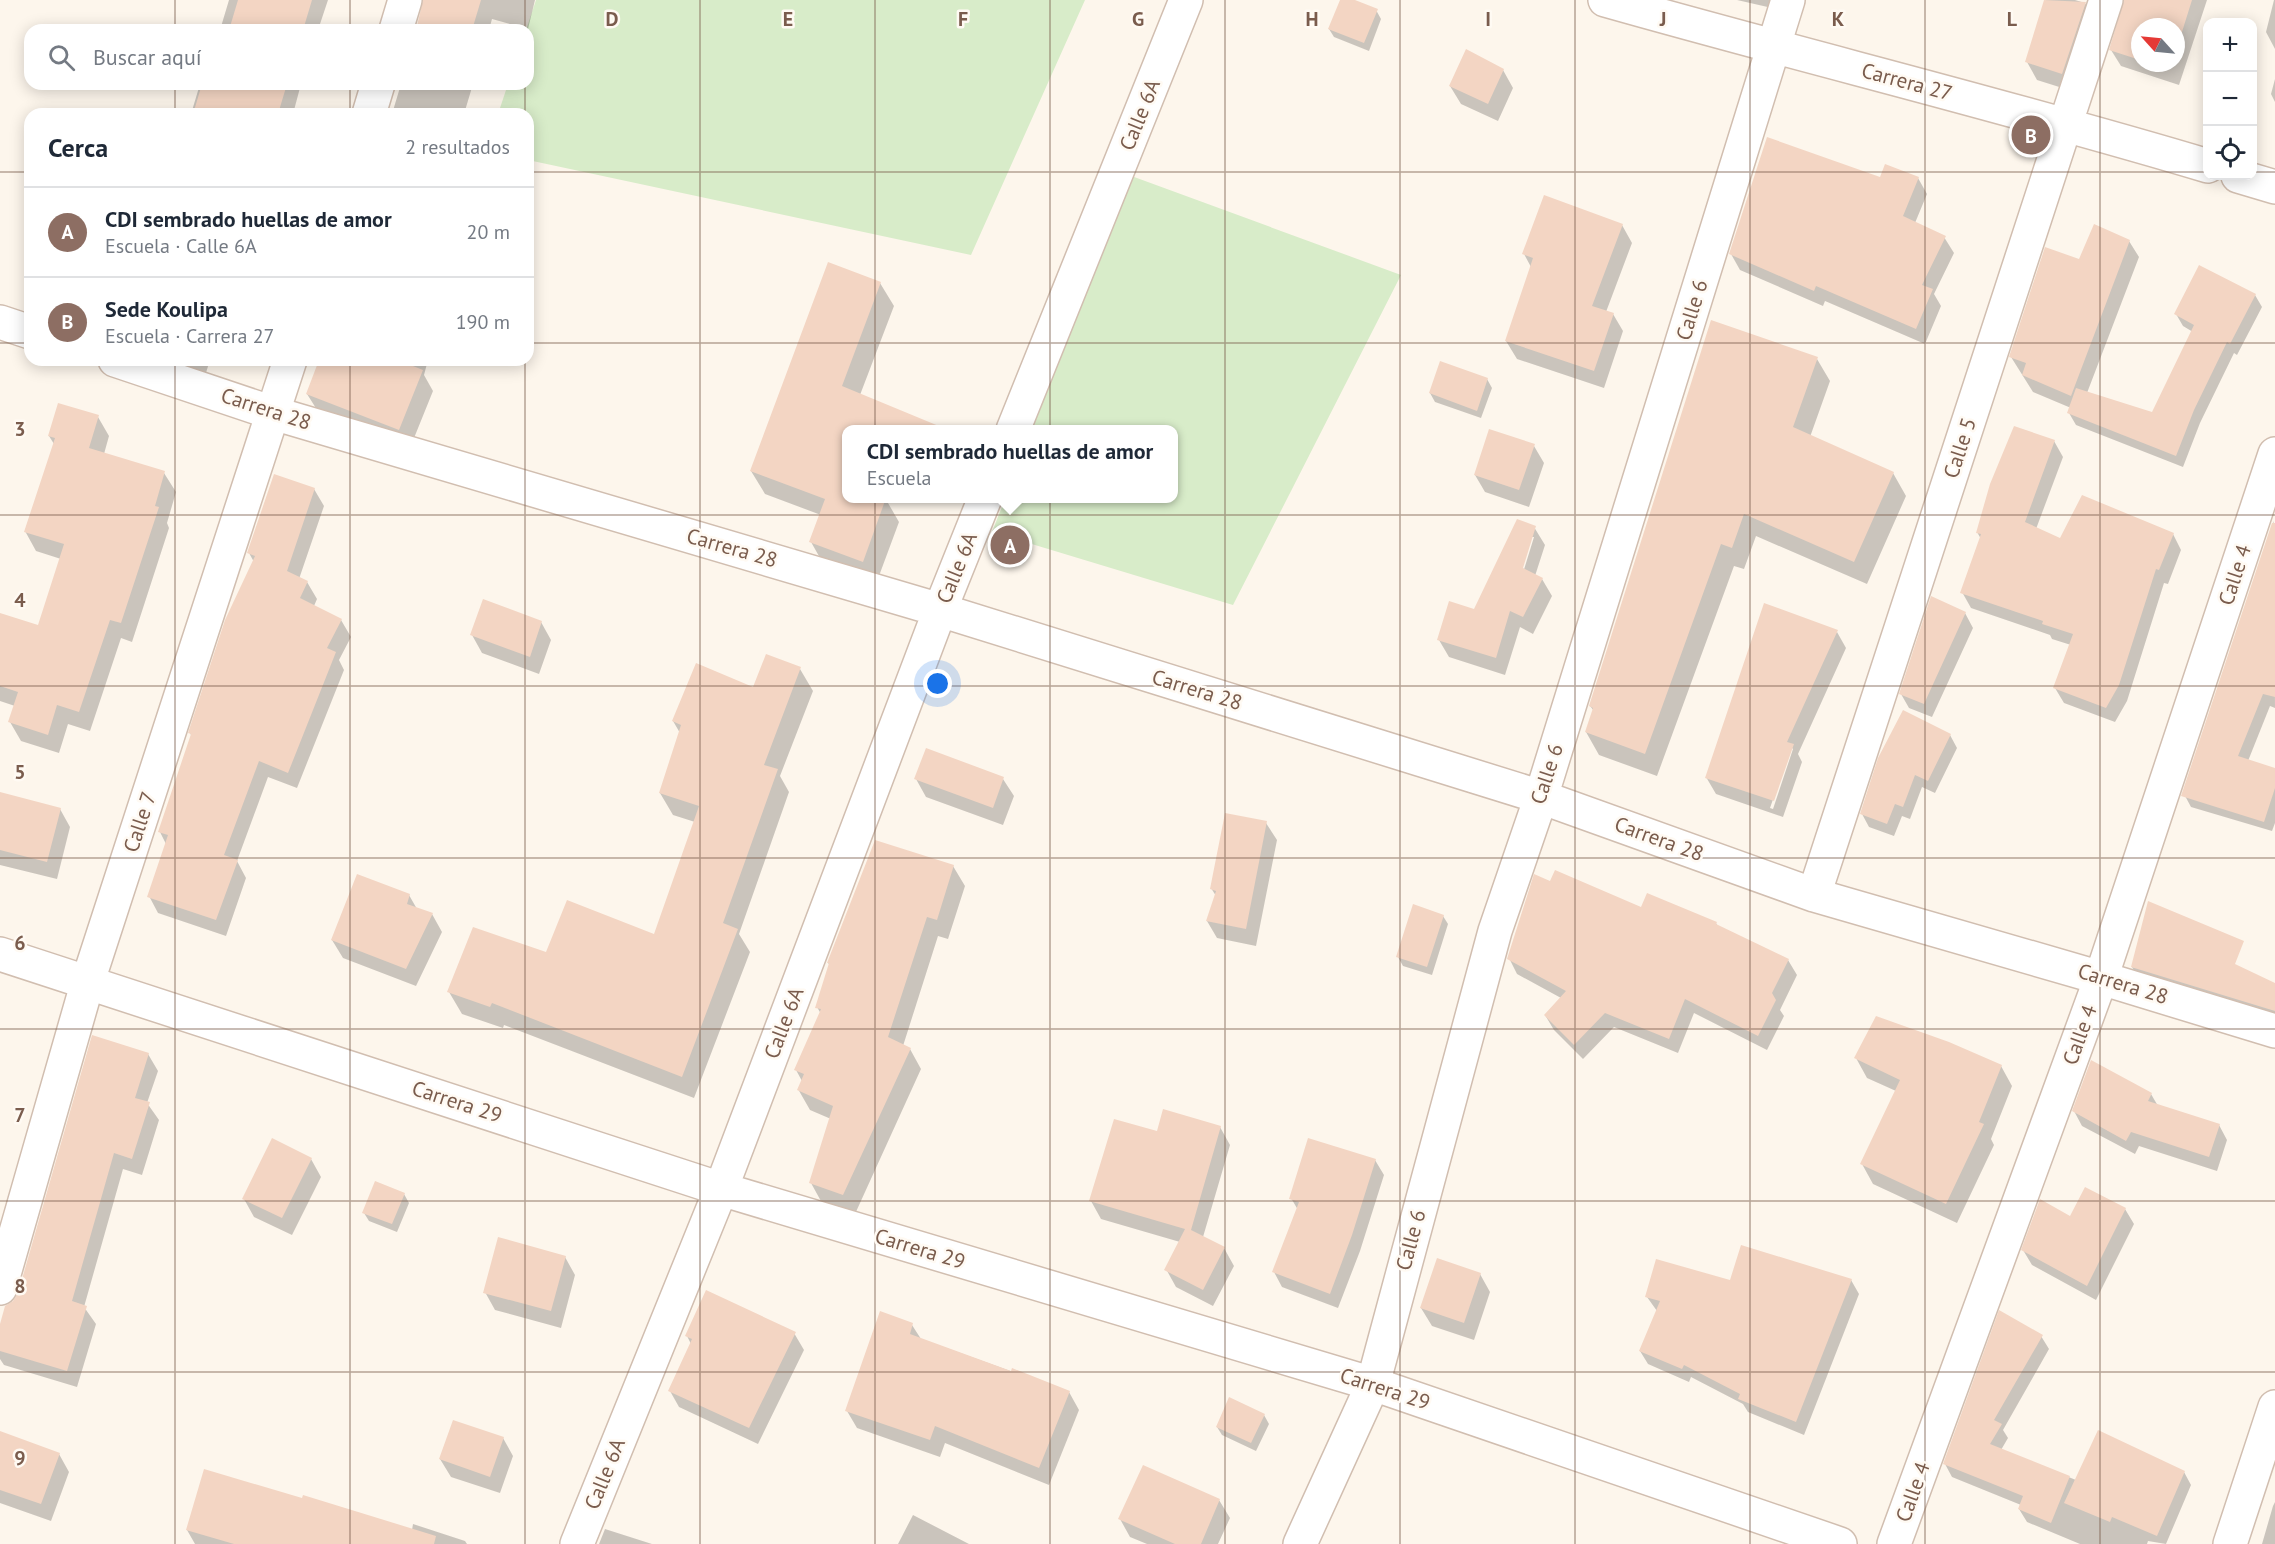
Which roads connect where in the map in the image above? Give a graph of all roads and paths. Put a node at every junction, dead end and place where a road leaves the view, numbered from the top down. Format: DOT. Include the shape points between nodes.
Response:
graph roads {
  1 [pos="405,0"];
  2 [pos="1186,0"];
  3 [pos="1605,0"];
  4 [pos="1788,0"];
  5 [pos="2106,0"];
  6 [pos="398,24"];
  7 [pos="1773,47"];
  8 [pos="376,90"];
  9 [pos="371,108"];
  10 [pos="2066,123"];
  11 [pos="2203,164"];
  12 [pos="2251,180"];
  13 [pos="2275,187"];
  14 [pos="0,322"];
  15 [pos="24,330"];
  16 [pos="133,366"];
  17 [pos="288,366"];
  18 [pos="273,412"];
  19 [pos="1015,425"];
  20 [pos="2275,454"];
  21 [pos="983,503"];
  22 [pos="940,610"];
  23 [pos="1541,797"];
  24 [pos="1814,895"];
  25 [pos="0,954"];
  26 [pos="2102,978"];
  27 [pos="88,981"];
  28 [pos="2275,1031"];
  29 [pos="721,1189"];
  30 [pos="0,1288"];
  31 [pos="1372,1384"];
  32 [pos="2275,1407"];
  33 [pos="577,1544"];
  34 [pos="1300,1544"];
  35 [pos="1840,1544"];
  36 [pos="1894,1544"];
  37 [pos="2230,1544"];
  1 -- 6 [label="street"];
  2 -- 19 [label="street, Calle 6A"];
  3 -- 7 [label="street, Carrera 27"];
  4 -- 7 [label="street, Calle 6"];
  5 -- 10 [label="street, Calle 5"];
  7 -- 10 [label="street, Carrera 27"];
  7 -- 23 [label="street, Calle 6"];
  8 -- 9 [label="street"];
  10 -- 11 [label="street, Carrera 27"];
  10 -- 24 [label="street, Calle 5"];
  12 -- 13 [label="street"];
  14 -- 15 [label="street"];
  16 -- 18 [label="street, Carrera 28"];
  17 -- 18 [label="street, Calle 7"];
  18 -- 22 [label="street, Carrera 28"];
  18 -- 27 [label="street, Calle 7"];
  20 -- 26 [label="street, Calle 4"];
  21 -- 22 [label="street, Calle 6A"];
  22 -- 23 [label="street, Carrera 28"];
  22 -- 29 [label="street, Calle 6A"];
  23 -- 24 [label="street, Carrera 28"];
  23 -- 31 [label="street, Calle 6" via="1495,931"];
  24 -- 26 [label="street, Carrera 28"];
  25 -- 27 [label="street, Carrera 29"];
  26 -- 28 [label="street, Carrera 28"];
  26 -- 36 [label="street, Calle 4"];
  27 -- 29 [label="street, Carrera 29"];
  27 -- 30 [label="street, Calle 7"];
  29 -- 31 [label="street, Carrera 29"];
  29 -- 33 [label="street, Calle 6A"];
  31 -- 34 [label="street, Calle 6"];
  31 -- 35 [label="street, Carrera 29"];
  32 -- 37 [label="street"];
}
